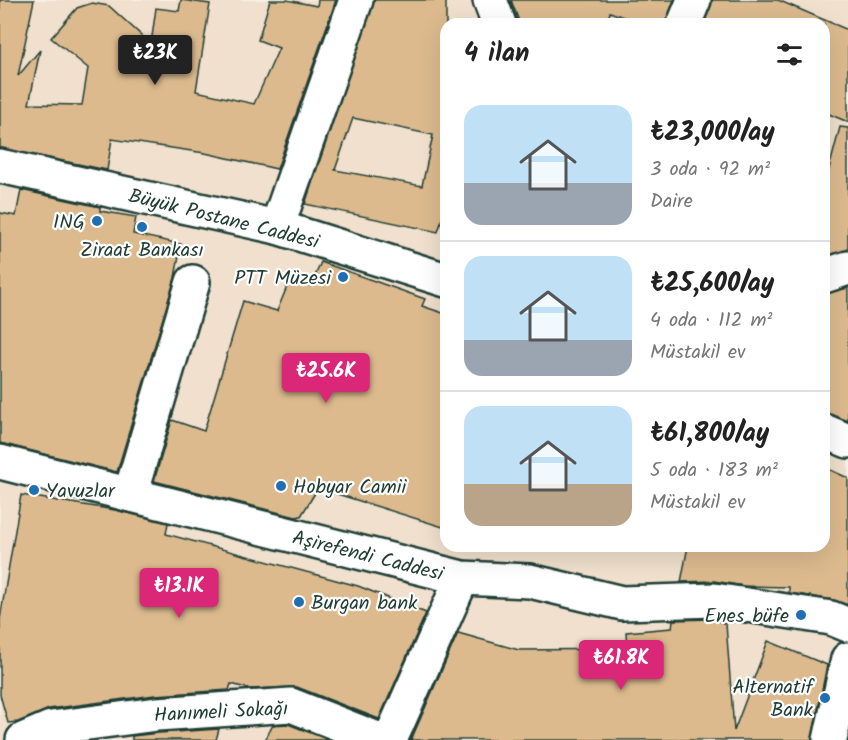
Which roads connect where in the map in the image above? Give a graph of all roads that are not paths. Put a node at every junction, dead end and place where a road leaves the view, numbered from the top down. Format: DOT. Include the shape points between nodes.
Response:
graph roads {
  1 [pos="356,0"];
  2 [pos="490,0"];
  3 [pos="694,0"];
  4 [pos="497,18"];
  5 [pos="686,18"];
  6 [pos="0,166"];
  7 [pos="277,227"];
  8 [pos="848,268"];
  9 [pos="830,274"];
  10 [pos="440,278"];
  11 [pos="192,282"];
  12 [pos="830,434"];
  13 [pos="848,441"];
  14 [pos="0,462"];
  15 [pos="130,495"];
  16 [pos="462,578"];
  17 [pos="848,626"];
  18 [pos="848,659"];
  19 [pos="48,736"];
  20 [pos="380,740"];
  21 [pos="390,740"];
  22 [pos="830,740"];
  1 -- 7 [label="street"];
  2 -- 4 [label="street"];
  3 -- 5 [label="street"];
  6 -- 7 [label="street, Büyük Postane Caddesi"];
  7 -- 10 [label="street, Büyük Postane Caddesi"];
  8 -- 9 [label="street"];
  11 -- 15 [label="street"];
  12 -- 13 [label="street"];
  14 -- 15 [label="street, Aşirefendi Caddesi"];
  15 -- 16 [label="street, Aşirefendi Caddesi"];
  16 -- 17 [label="street, Aşirefendi Caddesi" via="530,581 622,603 714,600 831,618"];
  16 -- 21 [label="street"];
  18 -- 22 [label="street"];
  19 -- 20 [label="street, Hanımeli Sokağı" via="157,714 291,705"];
}
